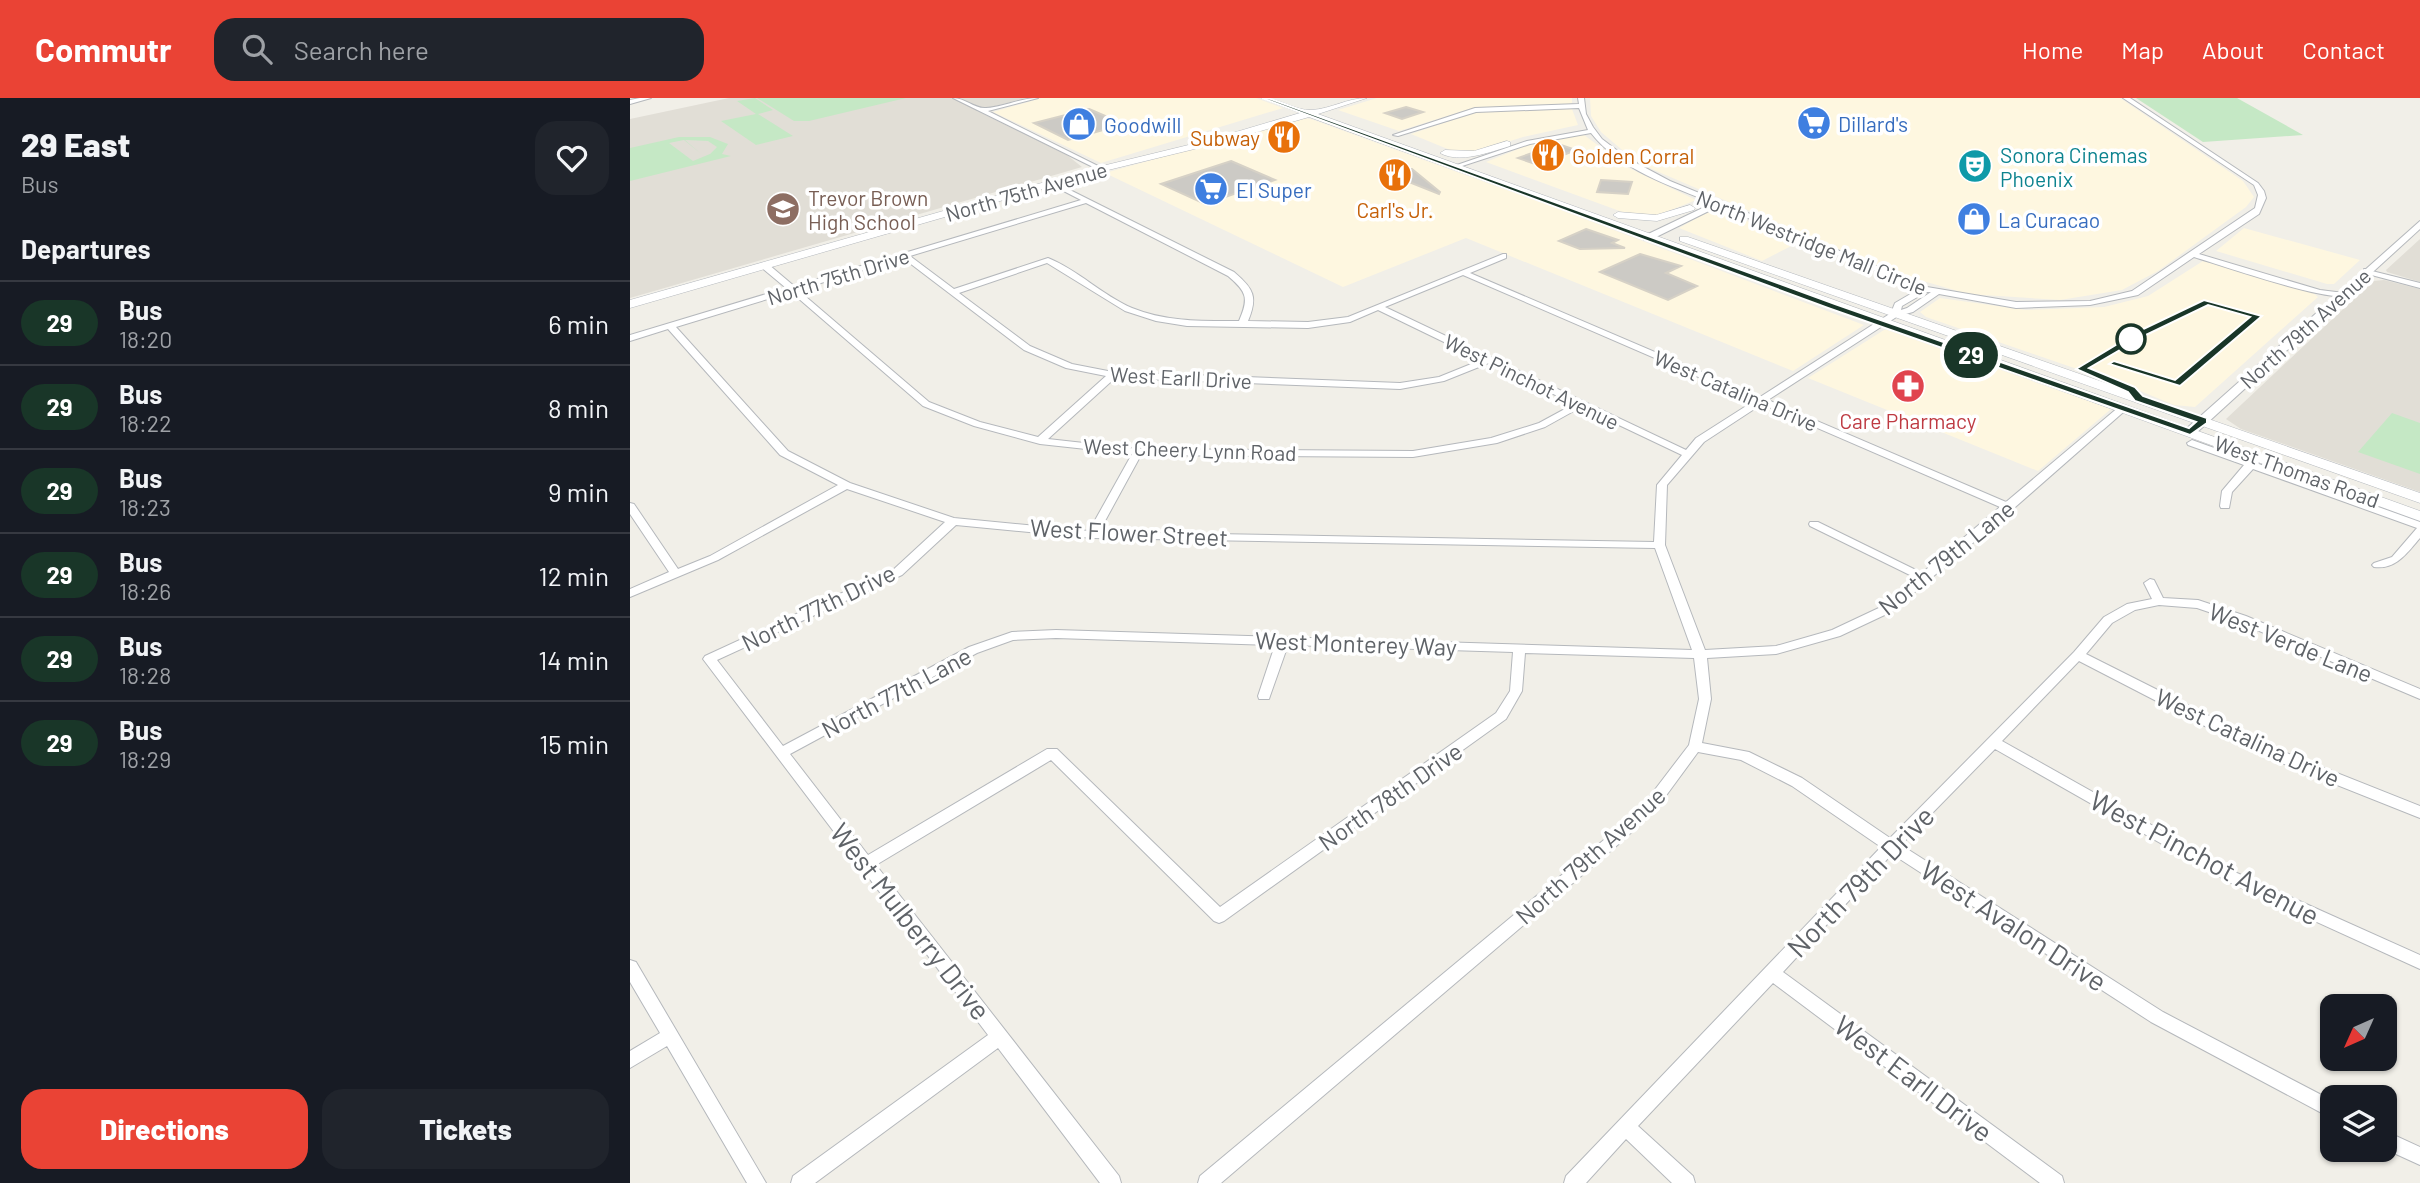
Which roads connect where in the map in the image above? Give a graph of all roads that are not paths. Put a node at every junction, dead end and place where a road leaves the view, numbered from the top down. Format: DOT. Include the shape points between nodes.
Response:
graph roads {
  1 [pos="648,98"];
  2 [pos="956,98"];
  3 [pos="1035,98"];
  4 [pos="1266,98"];
  5 [pos="1292,98"];
  6 [pos="1336,98"];
  7 [pos="1363,98"];
  8 [pos="1581,98"];
  9 [pos="2126,98"];
  10 [pos="630,102"];
  11 [pos="1581,106"];
  12 [pos="1297,109"];
  13 [pos="1310,109"];
  14 [pos="1323,110"];
  15 [pos="983,111"];
  16 [pos="1590,130"];
  17 [pos="1395,135"];
  18 [pos="1507,144"];
  19 [pos="1445,153"];
  20 [pos="1139,159"];
  21 [pos="1470,162"];
  22 [pos="1454,167"];
  23 [pos="1101,169"];
  24 [pos="1052,183"];
  25 [pos="1708,200"];
  26 [pos="1086,201"];
  27 [pos="1717,204"];
  28 [pos="1690,208"];
  29 [pos="1618,215"];
  30 [pos="2420,224"];
  31 [pos="1649,233"];
  32 [pos="2198,252"];
  33 [pos="905,256"];
  34 [pos="1503,256"];
  35 [pos="765,266"];
  36 [pos="2367,271"];
  37 [pos="1464,273"];
  38 [pos="2420,286"];
  39 [pos="1925,289"];
  40 [pos="791,290"];
  41 [pos="953,292"];
  42 [pos="1937,292"];
  43 [pos="2341,295"];
  44 [pos="630,304"];
  45 [pos="1378,307"];
  46 [pos="1895,314"];
  47 [pos="1243,323"];
  48 [pos="1880,323"];
  49 [pos="670,326"];
  50 [pos="630,338"];
  51 [pos="1488,360"];
  52 [pos="1998,365"];
  53 [pos="1113,375"];
  54 [pos="2115,390"];
  55 [pos="1760,401"];
  56 [pos="1580,404"];
  57 [pos="2123,408"];
  58 [pos="2203,421"];
  59 [pos="2191,437"];
  60 [pos="1040,441"];
  61 [pos="1138,452"];
  62 [pos="1687,454"];
  63 [pos="2251,464"];
  64 [pos="846,485"];
  65 [pos="2420,498"];
  66 [pos="630,506"];
  67 [pos="2225,506"];
  68 [pos="2008,507"];
  69 [pos="2420,516"];
  70 [pos="953,521"];
  71 [pos="1814,524"];
  72 [pos="2420,526"];
  73 [pos="2420,531"];
  74 [pos="1092,535"];
  75 [pos="1659,545"];
  76 [pos="2378,565"];
  77 [pos="676,574"];
  78 [pos="1924,578"];
  79 [pos="2150,583"];
  80 [pos="630,593"];
  81 [pos="2159,601"];
  82 [pos="1012,636"];
  83 [pos="1283,641"];
  84 [pos="1519,649"];
  85 [pos="1700,654"];
  86 [pos="2078,655"];
  87 [pos="709,659"];
  88 [pos="2420,694"];
  89 [pos="1264,696"];
  90 [pos="1994,742"];
  91 [pos="1695,746"];
  92 [pos="781,752"];
  93 [pos="2420,812"];
  94 [pos="1891,846"];
  95 [pos="866,863"];
  96 [pos="2420,962"];
  97 [pos="630,967"];
  98 [pos="1772,973"];
  99 [pos="1000,1036"];
  100 [pos="668,1037"];
  101 [pos="630,1060"];
  102 [pos="2320,1104"];
  103 [pos="1627,1128"];
  104 [pos="2397,1145"];
  105 [pos="2420,1156"];
  106 [pos="757,1183"];
  107 [pos="800,1183"];
  108 [pos="1112,1183"];
  109 [pos="1208,1183"];
  110 [pos="1573,1183"];
  111 [pos="1686,1183"];
  112 [pos="2055,1183"];
  1 -- 10 [label="street"];
  2 -- 15 [label="street"];
  3 -- 15 [label="street"];
  4 -- 12 [label="main road, West Thomas Road"];
  5 -- 13 [label="main road, West Thomas Road"];
  6 -- 13 [label="main road, North 75th Avenue"];
  7 -- 14 [label="main road, North 75th Avenue"];
  8 -- 11 [label="street"];
  9 -- 32 [label="street, North Westridge Mall Circle" via="2234,168 2262,192 2256,212"];
  11 -- 16 [label="street"];
  11 -- 17 [label="street" via="1475,110"];
  12 -- 13 [label="main road, West Thomas Road"];
  12 -- 20 [label="main road, North 75th Avenue"];
  13 -- 14 [label="main road, North 75th Avenue"];
  13 -- 20 [label="main road, North 75th Avenue"];
  13 -- 22 [label="main road, West Thomas Road"];
  14 -- 17 [label="main road, West Thomas Road"];
  15 -- 23 [label="street"];
  16 -- 18 [label="street" via="1539,135"];
  16 -- 21 [label="street" via="1538,140"];
  16 -- 25 [label="street, North Westridge Mall Circle" via="1634,165"];
  17 -- 19 [label="main road, West Thomas Road"];
  18 -- 19 [label="main road" via="1475,154"];
  18 -- 21 [label="street"];
  19 -- 21 [label="main road, West Thomas Road"];
  20 -- 23 [label="main road, North 75th Avenue"];
  21 -- 22 [label="street"];
  21 -- 29 [label="main road, West Thomas Road"];
  22 -- 31 [label="main road, West Thomas Road"];
  23 -- 24 [label="main road, North 75th Avenue"];
  24 -- 26 [label="street"];
  24 -- 35 [label="main road, North 75th Avenue"];
  25 -- 27 [label="street, North Westridge Mall Circle"];
  25 -- 28 [label="street"];
  26 -- 33 [label="street, North 75th Drive"];
  26 -- 47 [label="street" via="1231,274 1249,292 1252,302"];
  27 -- 31 [label="street"];
  27 -- 39 [label="street, North Westridge Mall Circle"];
  28 -- 29 [label="main road" via="1657,218"];
  28 -- 31 [label="street"];
  29 -- 31 [label="main road, West Thomas Road"];
  30 -- 36 [label="street, North 79th Avenue"];
  31 -- 46 [label="main road, West Thomas Road"];
  31 -- 48 [label="main road, West Thomas Road"];
  32 -- 42 [label="street, North Westridge Mall Circle" via="2143,289 2114,300 2017,305"];
  32 -- 43 [label="street"];
  33 -- 40 [label="street, North 75th Drive"];
  33 -- 41 [label="street, West Earll Drive"];
  34 -- 37 [label="street"];
  35 -- 40 [label="street, West Cheery Lynn Road"];
  35 -- 44 [label="main road, North 75th Avenue"];
  36 -- 38 [label="street"];
  36 -- 43 [label="street, North 79th Avenue"];
  37 -- 45 [label="street"];
  37 -- 55 [label="street, West Catalina Drive"];
  39 -- 42 [label="street, North Westridge Mall Circle"];
  39 -- 46 [label="street" via="1898,305"];
  40 -- 49 [label="street, North 75th Drive"];
  40 -- 60 [label="street, West Cheery Lynn Road" via="926,404 976,424"];
  41 -- 47 [label="street" via="1048,260 1128,309 1186,323"];
  41 -- 53 [label="street, West Earll Drive" via="1037,354"];
  42 -- 46 [label="street"];
  43 -- 58 [label="street, North 79th Avenue"];
  45 -- 47 [label="street" via="1350,319 1308,325"];
  45 -- 51 [label="street, West Pinchot Avenue"];
  46 -- 48 [label="street, North 79th Avenue"];
  46 -- 54 [label="main road, West Thomas Road"];
  48 -- 52 [label="main road, West Thomas Road"];
  48 -- 55 [label="street, North 79th Avenue"];
  49 -- 50 [label="street, North 75th Drive"];
  49 -- 64 [label="street, West Flower Street" via="785,453"];
  51 -- 53 [label="street, West Earll Drive" via="1441,380 1399,386"];
  51 -- 56 [label="street, West Pinchot Avenue"];
  52 -- 54 [label="main road" via="2014,363"];
  52 -- 57 [label="main road, West Thomas Road"];
  53 -- 60 [label="street"];
  54 -- 58 [label="main road, West Thomas Road"];
  55 -- 62 [label="street, North 79th Avenue" via="1700,440"];
  55 -- 68 [label="street, West Catalina Drive"];
  56 -- 61 [label="street, West Cheery Lynn Road" via="1542,425 1493,440 1413,454"];
  56 -- 62 [label="street, West Pinchot Avenue"];
  57 -- 59 [label="main road, West Thomas Road"];
  57 -- 68 [label="street, North 79th Lane"];
  58 -- 59 [label="street, North 79th Avenue"];
  58 -- 65 [label="main road, West Thomas Road"];
  59 -- 63 [label="street, West Thomas Road"];
  59 -- 69 [label="main road, West Thomas Road"];
  60 -- 61 [label="street, West Cheery Lynn Road"];
  61 -- 74 [label="street"];
  62 -- 75 [label="street, North 79th Avenue" via="1662,485"];
  63 -- 67 [label="street" via="2227,491"];
  63 -- 72 [label="street, West Thomas Road"];
  64 -- 70 [label="street, West Flower Street"];
  64 -- 77 [label="street"];
  66 -- 77 [label="street"];
  68 -- 78 [label="street, North 79th Lane"];
  70 -- 74 [label="street, West Flower Street"];
  70 -- 87 [label="street, North 77th Drive" via="898,572"];
  71 -- 78 [label="street"];
  73 -- 76 [label="street" via="2396,559"];
  74 -- 75 [label="street, West Flower Street"];
  75 -- 85 [label="street, North 79th Avenue"];
  77 -- 80 [label="street"];
  78 -- 85 [label="street, North 79th Lane" via="1888,609 1836,633 1776,650"];
  79 -- 81 [label="street"];
  81 -- 86 [label="street, North 79th Drive" via="2131,607 2108,620"];
  81 -- 88 [label="street, West Verde Lane" via="2198,604 2242,619"];
  82 -- 83 [label="street, West Monterey Way"];
  82 -- 92 [label="street, North 77th Lane" via="972,650"];
  83 -- 84 [label="street, West Monterey Way"];
  83 -- 89 [label="street"];
  84 -- 85 [label="street, West Monterey Way"];
  84 -- 95 [label="street, North 78th Drive" via="1516,691 1501,716 1219,916 1052,753"];
  85 -- 91 [label="street, North 79th Avenue" via="1705,699"];
  86 -- 90 [label="street, North 79th Drive"];
  86 -- 93 [label="street, West Catalina Drive" via="2264,750"];
  87 -- 92 [label="street, West Mulberry Drive"];
  90 -- 94 [label="street, North 79th Drive"];
  90 -- 96 [label="street, West Pinchot Avenue" via="2232,877"];
  91 -- 94 [label="street, West Avalon Drive" via="1744,756 1797,782"];
  91 -- 109 [label="street, North 79th Avenue" via="1652,804 1616,838"];
  92 -- 95 [label="street, West Mulberry Drive"];
  94 -- 98 [label="street, North 79th Drive"];
  94 -- 102 [label="street, West Avalon Drive" via="2157,1017"];
  95 -- 99 [label="street, West Mulberry Drive"];
  97 -- 100 [label="street"];
  98 -- 103 [label="street, North 79th Drive"];
  98 -- 112 [label="street, West Earll Drive"];
  99 -- 107 [label="street"];
  99 -- 108 [label="street, West Mulberry Drive"];
  100 -- 101 [label="street"];
  100 -- 106 [label="street"];
  103 -- 110 [label="street, North 79th Drive"];
  103 -- 111 [label="street"];
  104 -- 105 [label="street"];
}
